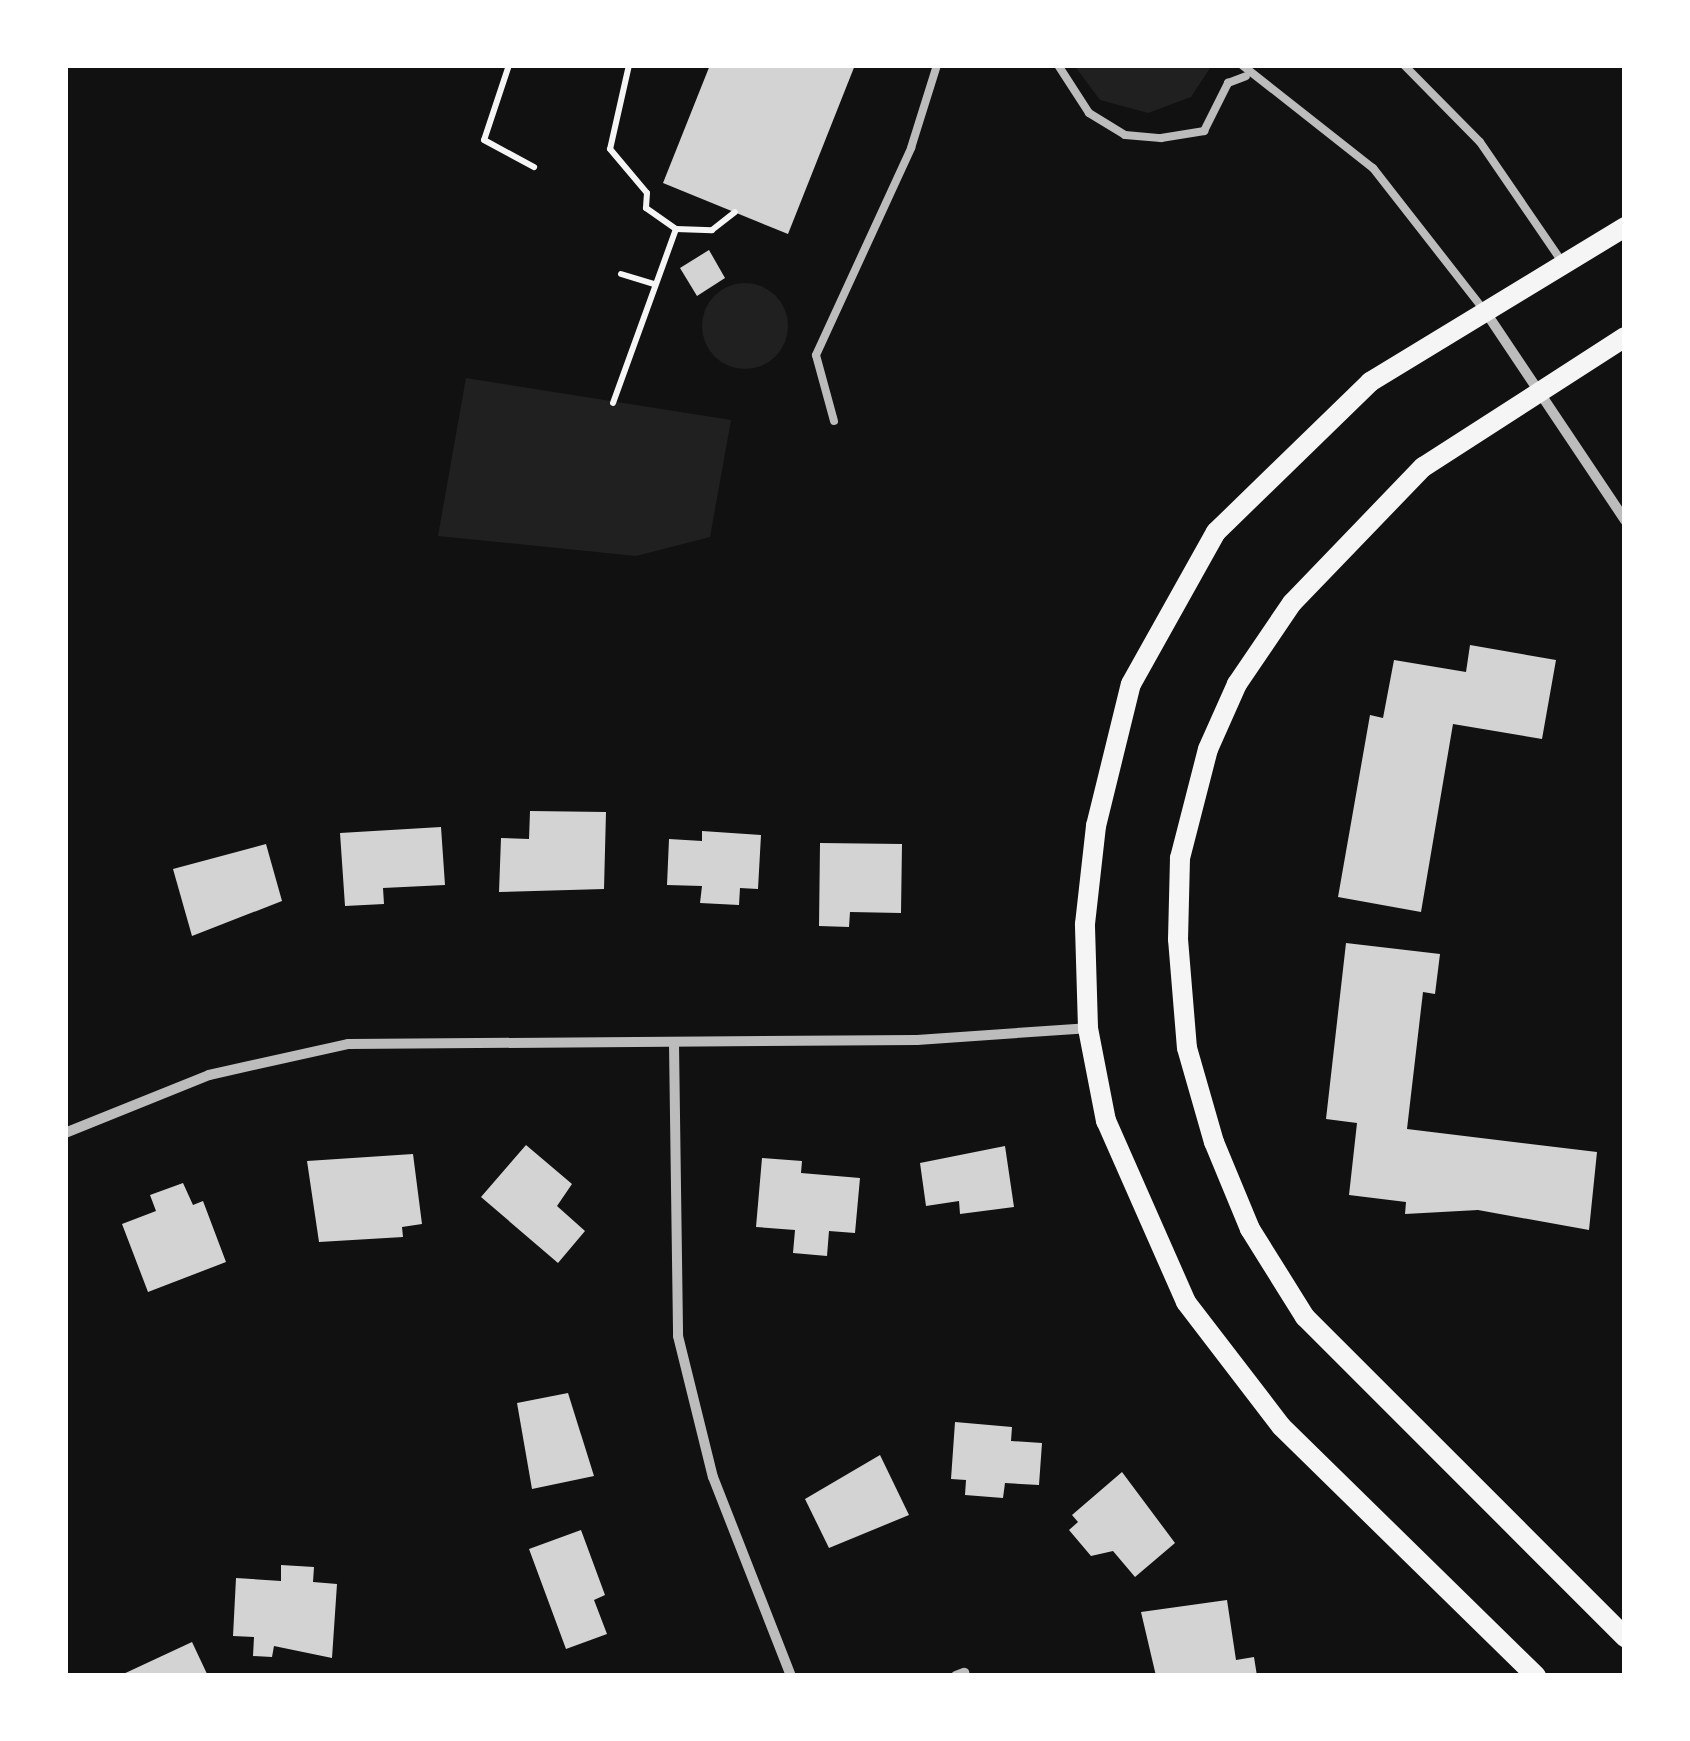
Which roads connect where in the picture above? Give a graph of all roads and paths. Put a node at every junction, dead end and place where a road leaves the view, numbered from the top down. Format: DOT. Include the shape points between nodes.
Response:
graph roads {
  1 [pos="509,65"];
  2 [pos="629,65"];
  3 [pos="937,65"];
  4 [pos="1058,65"];
  5 [pos="1242,65"];
  6 [pos="1404,65"];
  7 [pos="1246,76"];
  8 [pos="534,167"];
  9 [pos="736,212"];
  10 [pos="1625,227"];
  11 [pos="676,229"];
  12 [pos="1563,263"];
  13 [pos="621,274"];
  14 [pos="654,284"];
  15 [pos="1484,310"];
  16 [pos="1625,337"];
  17 [pos="1545,392"];
  18 [pos="613,402"];
  19 [pos="834,422"];
  20 [pos="1625,520"];
  21 [pos="1088,1028"];
  22 [pos="674,1044"];
  23 [pos="65,1134"];
  24 [pos="1625,1637"];
  25 [pos="792,1676"];
  26 [pos="1536,1676"];
  1 -- 8 [label="path" via="484,140"];
  2 -- 11 [label="path" via="610,149 647,194 646,208"];
  3 -- 19 [label="lane" via="911,148 816,355"];
  4 -- 7 [label="lane" via="1089,113 1125,136 1204,131 1228,83"];
  5 -- 7 [label="lane"];
  6 -- 12 [label="lane" via="1480,142"];
  7 -- 15 [label="lane" via="1373,168"];
  9 -- 11 [label="path" via="712,230"];
  10 -- 12 [label="main road"];
  11 -- 14 [label="path"];
  12 -- 15 [label="main road"];
  13 -- 14 [label="path"];
  14 -- 18 [label="path"];
  15 -- 17 [label="street"];
  15 -- 21 [label="main road" via="1316,425 1216,532 1172,606 1131,684 1096,826 1085,924"];
  16 -- 17 [label="main road"];
  17 -- 20 [label="street"];
  17 -- 24 [label="main road" via="1422,467 1339,547 1236,684 1180,858 1178,939 1188,1048 1214,1142 1250,1229 1305,1317"];
  21 -- 22 [label="street"];
  21 -- 26 [label="main road" via="1134,1201 1230,1370"];
  22 -- 23 [label="street" via="526,1037 348,1044 209,1075"];
  22 -- 25 [label="street" via="678,1336 713,1476"];
}
